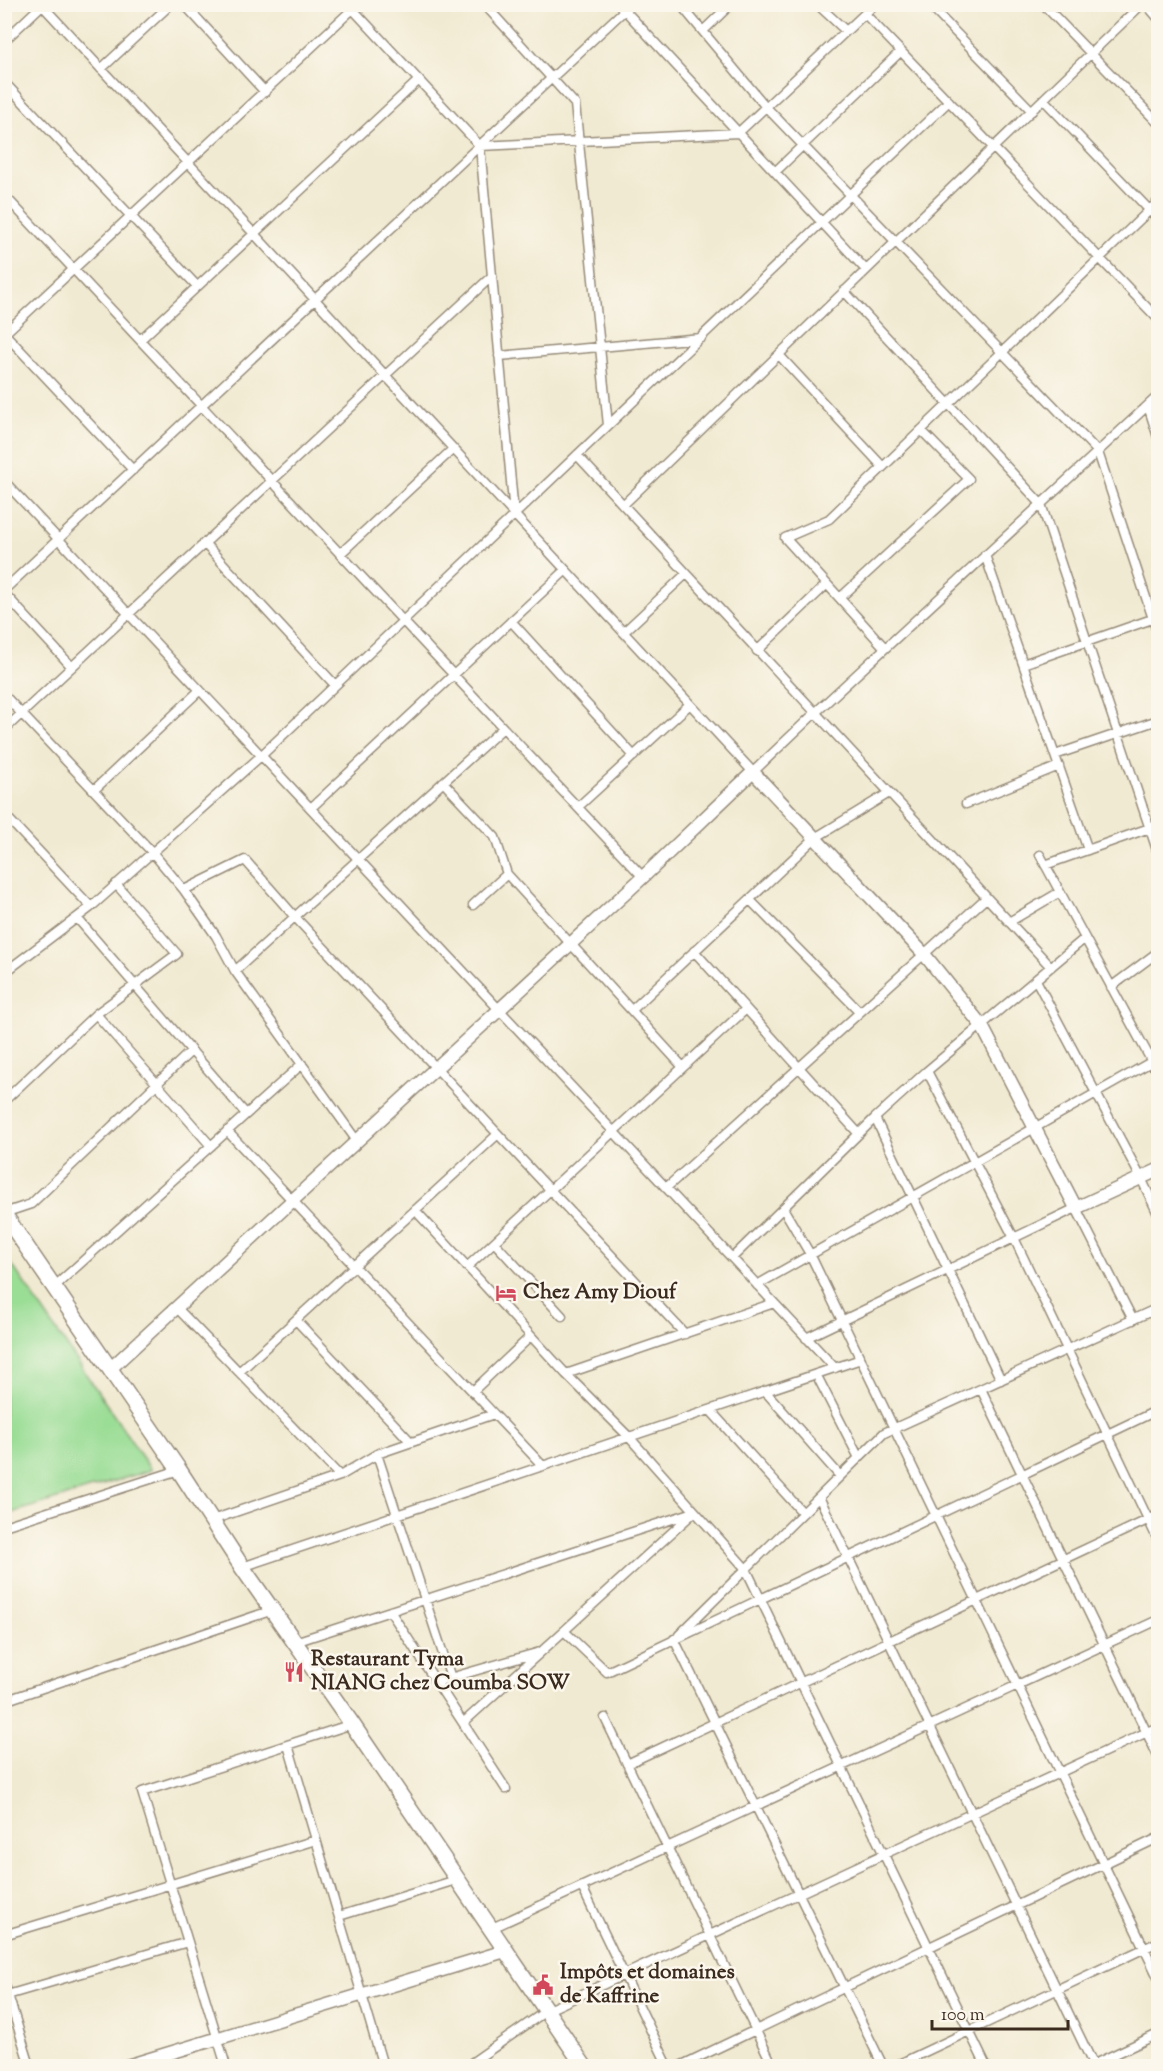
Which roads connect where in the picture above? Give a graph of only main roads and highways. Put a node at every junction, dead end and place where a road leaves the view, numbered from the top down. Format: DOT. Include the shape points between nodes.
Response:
graph roads {
  1 [pos="1158,1170"];
  2 [pos="4,1213"];
  3 [pos="110,1369"];
  4 [pos="505,1951"];
  5 [pos="127,2067"];
  6 [pos="584,2067"];
  1 -- 3 [label="main road" via="1076,1208 982,1026 924,954 753,772"];
  2 -- 3 [label="highway"];
  3 -- 4 [label="highway"];
  4 -- 5 [label="main road"];
  4 -- 6 [label="highway"];
}
